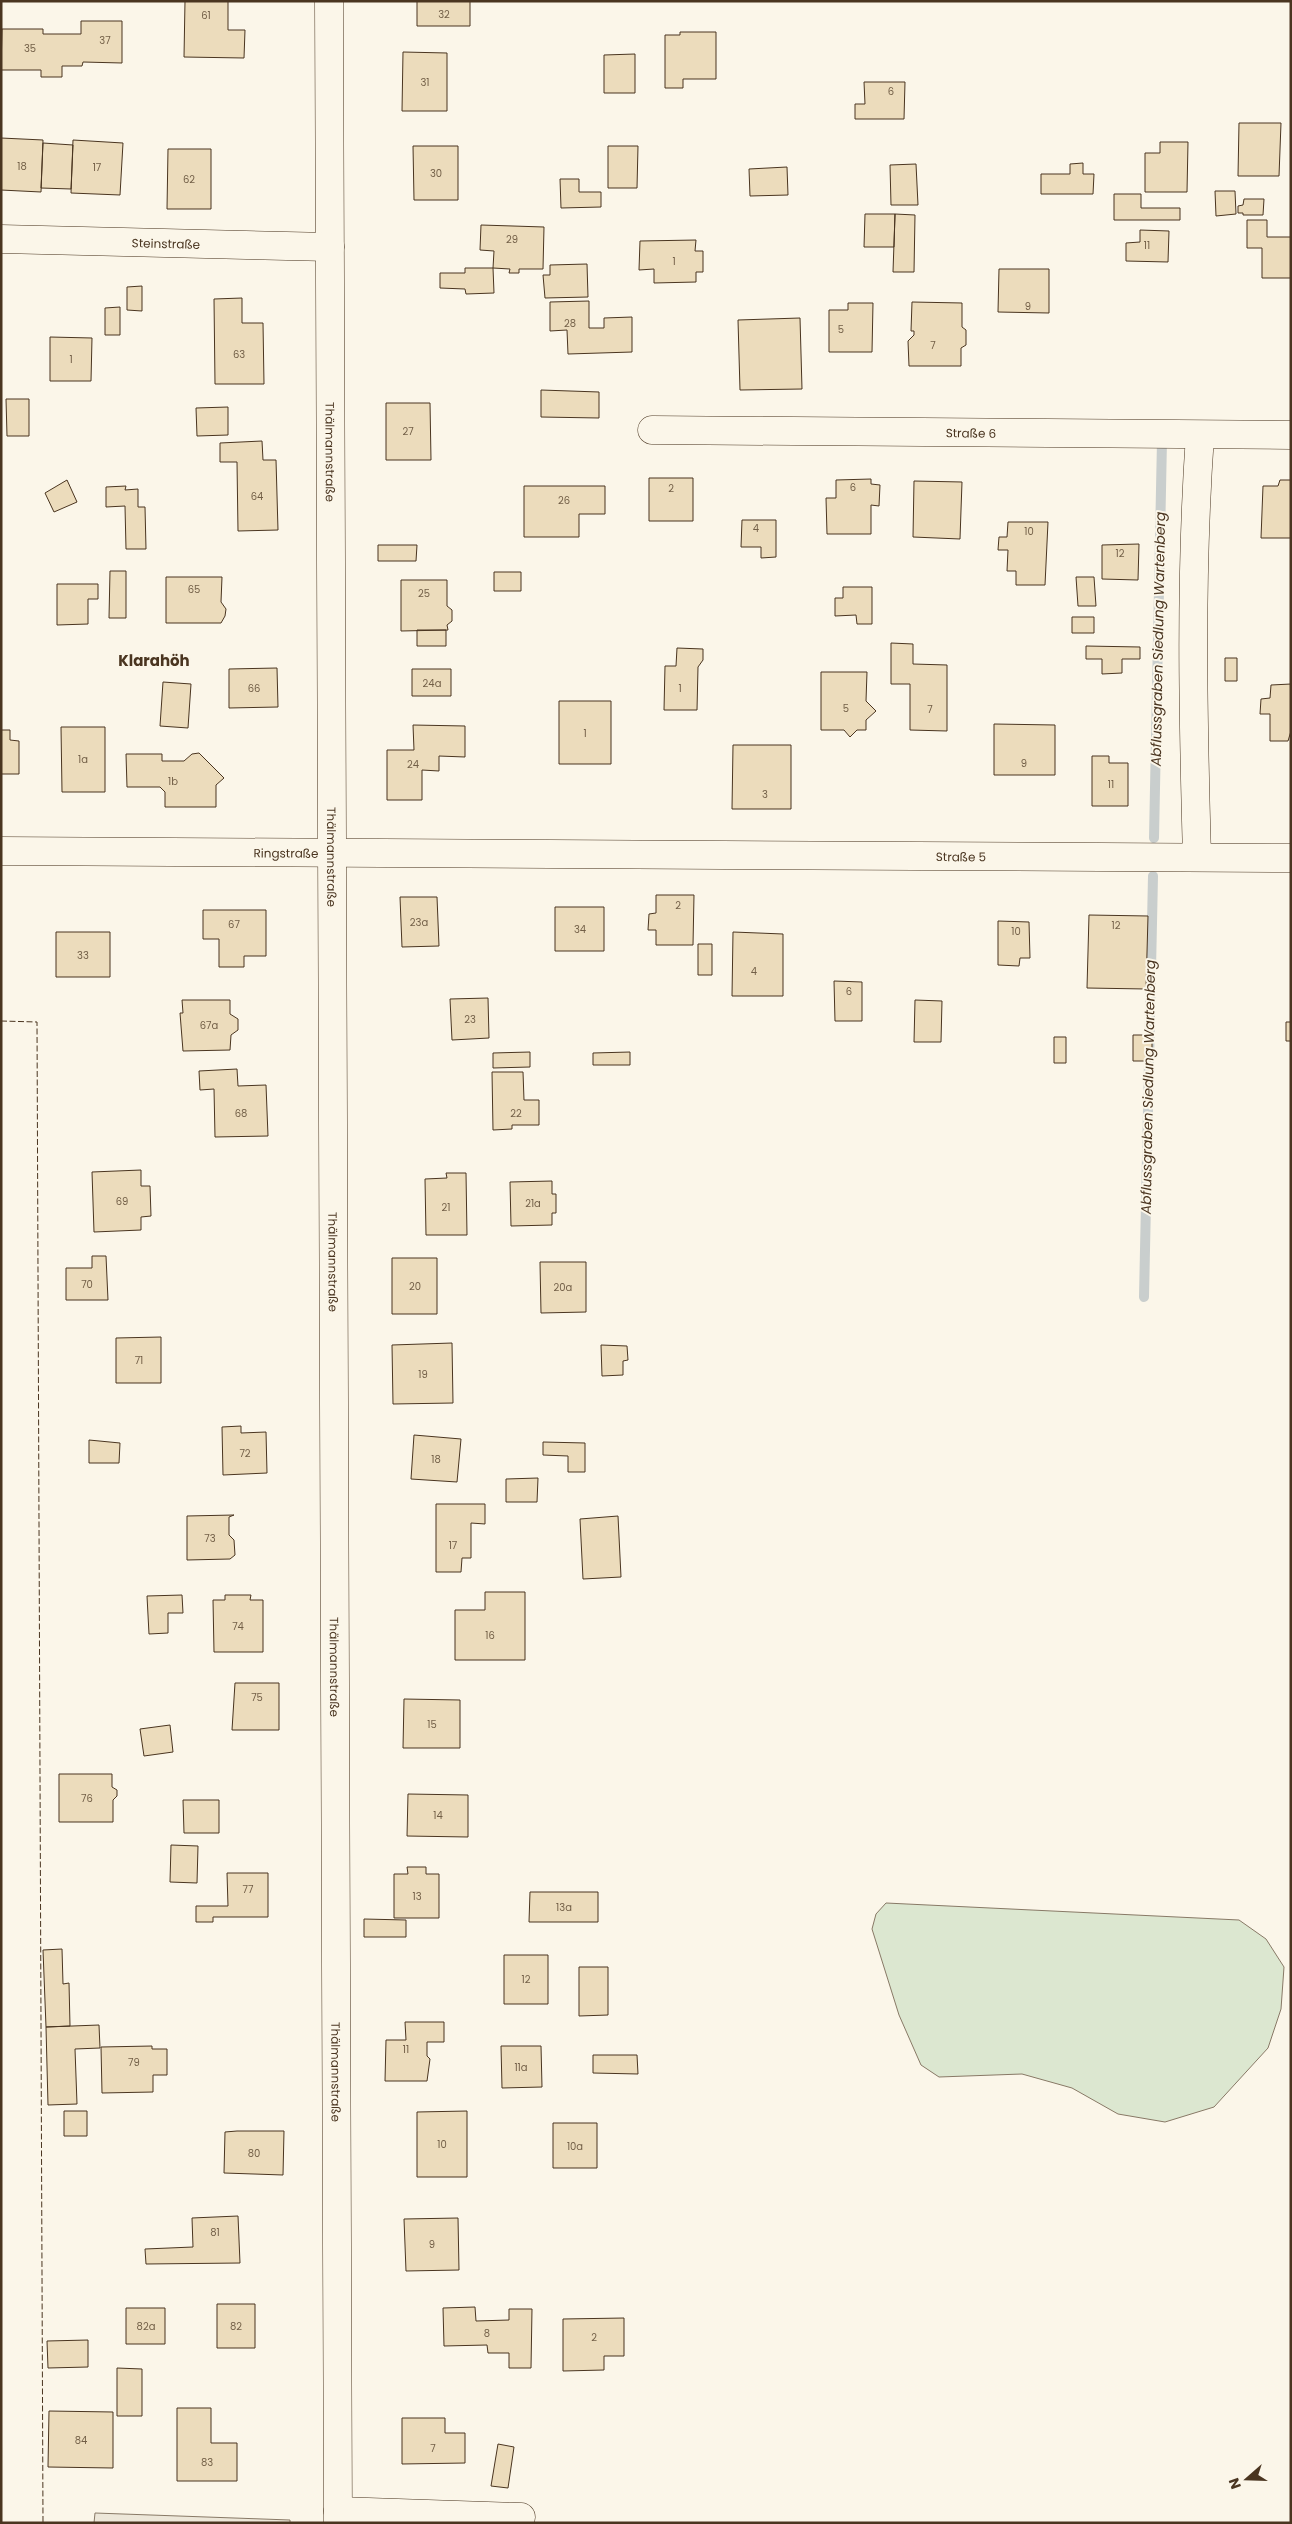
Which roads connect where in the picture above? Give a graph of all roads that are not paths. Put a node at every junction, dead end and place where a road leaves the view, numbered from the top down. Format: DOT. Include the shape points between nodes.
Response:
graph roads {
  1 [pos="329,1"];
  2 [pos="1,238"];
  3 [pos="330,247"];
  4 [pos="652,430"];
  5 [pos="1200,434"];
  6 [pos="1291,434"];
  7 [pos="1,851"];
  8 [pos="333,853"];
  9 [pos="632,856"];
  10 [pos="1197,857"];
  11 [pos="1291,858"];
  12 [pos="338,2517"];
  13 [pos="521,2517"];
  1 -- 3 [label="street, Thälmannstraße"];
  2 -- 3 [label="street, Steinstraße"];
  3 -- 8 [label="street, Thälmannstraße"];
  4 -- 5 [label="street, Straße 6"];
  5 -- 6 [label="street, Straße 6"];
  5 -- 10 [label="street" via="1191,656"];
  7 -- 8 [label="street, Ringstraße"];
  8 -- 9 [label="street, Ringstraße"];
  8 -- 12 [label="street, Thälmannstraße"];
  9 -- 10 [label="street, Straße 5"];
  10 -- 11 [label="street, Straße 5"];
  12 -- 13 [label="street"];
}
